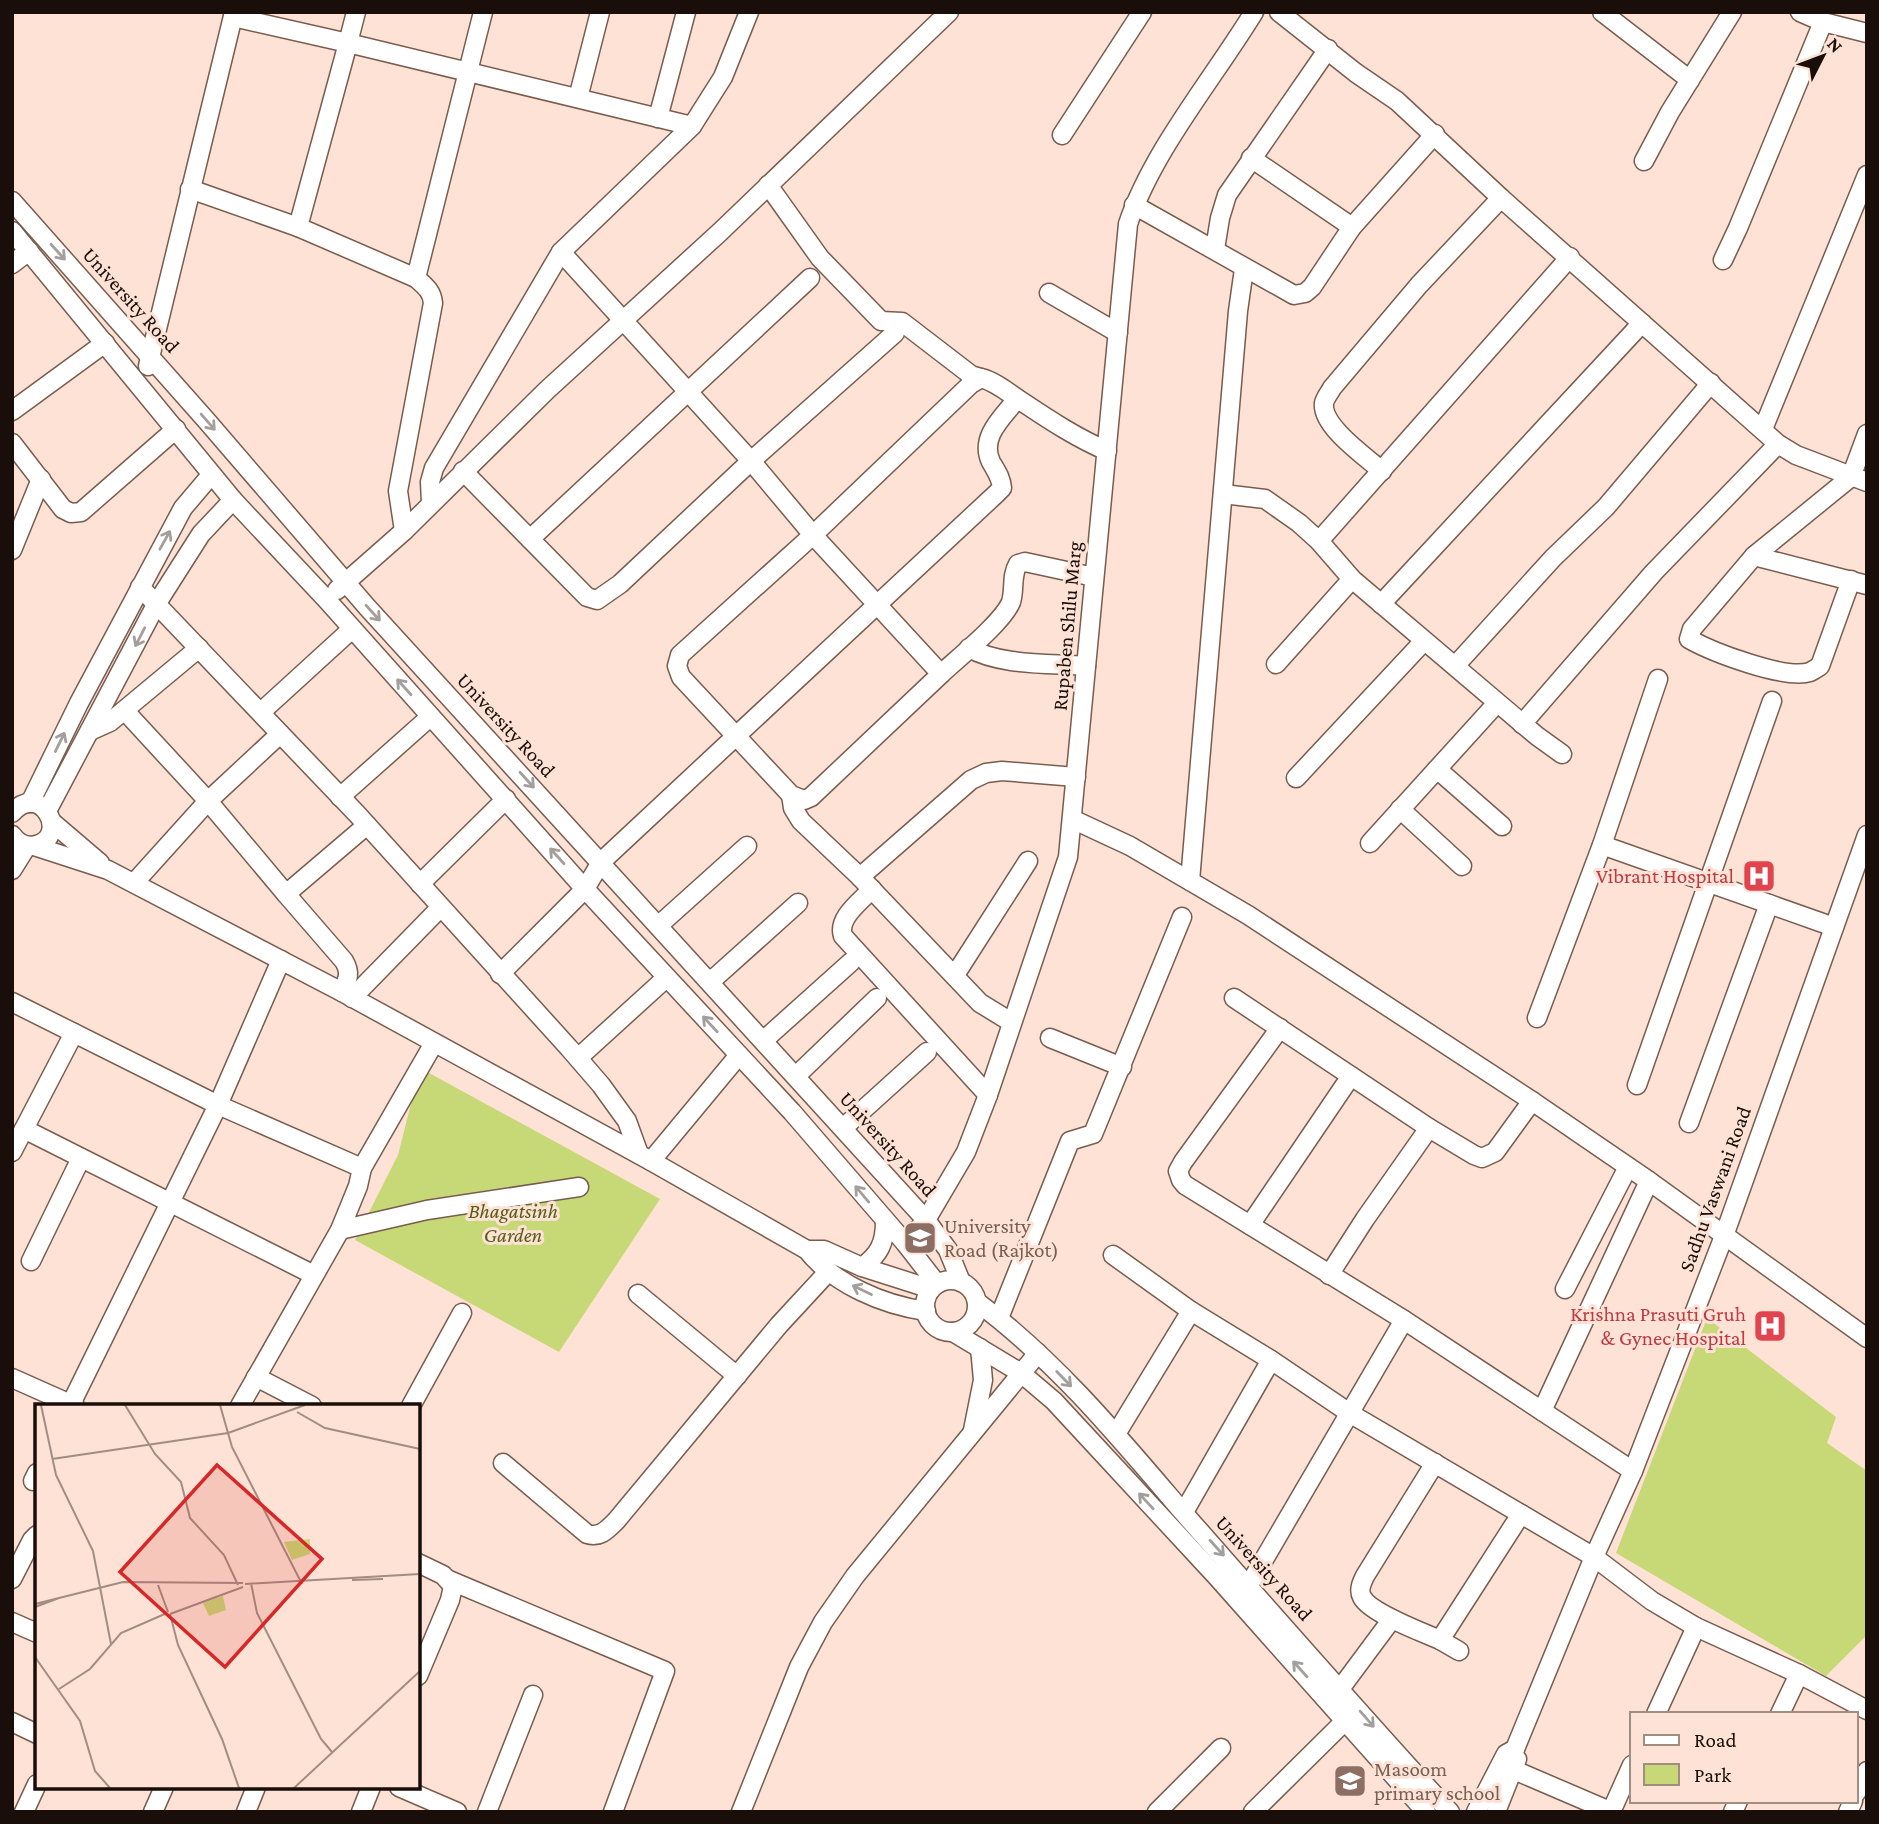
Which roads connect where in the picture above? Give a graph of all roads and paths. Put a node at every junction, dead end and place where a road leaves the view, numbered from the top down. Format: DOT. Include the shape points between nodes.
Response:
graph roads {
  1 [pos="356,12"];
  2 [pos="482,12"];
  3 [pos="600,12"];
  4 [pos="686,12"];
  5 [pos="750,12"];
  6 [pos="949,12"];
  7 [pos="1142,12"];
  8 [pos="1254,12"];
  9 [pos="1279,12"];
  10 [pos="1602,12"];
  11 [pos="1732,12"];
  12 [pos="1800,12"];
  13 [pos="234,15"];
  14 [pos="1823,22"];
  15 [pos="1867,33"];
  16 [pos="348,43"];
  17 [pos="1328,49"];
  18 [pos="468,71"];
  19 [pos="1690,80"];
  20 [pos="578,98"];
  21 [pos="658,118"];
  22 [pos="692,126"];
  23 [pos="1435,134"];
  24 [pos="1062,135"];
  25 [pos="1251,158"];
  26 [pos="1644,161"];
  27 [pos="1867,175"];
  28 [pos="768,185"];
  29 [pos="190,189"];
  30 [pos="1501,198"];
  31 [pos="12,201"];
  32 [pos="1134,205"];
  33 [pos="298,227"];
  34 [pos="1352,227"];
  35 [pos="12,231"];
  36 [pos="1216,249"];
  37 [pos="29,251"];
  38 [pos="561,252"];
  39 [pos="1570,257"];
  40 [pos="1723,260"];
  41 [pos="12,264"];
  42 [pos="1244,269"];
  43 [pos="415,278"];
  44 [pos="810,278"];
  45 [pos="1049,293"];
  46 [pos="623,321"];
  47 [pos="1642,323"];
  48 [pos="895,333"];
  49 [pos="1118,333"];
  50 [pos="105,343"];
  51 [pos="151,357"];
  52 [pos="981,379"];
  53 [pos="1711,383"];
  54 [pos="141,386"];
  55 [pos="688,392"];
  56 [pos="1017,399"];
  57 [pos="12,411"];
  58 [pos="176,429"];
  59 [pos="1763,429"];
  60 [pos="1867,434"];
  61 [pos="12,443"];
  62 [pos="1778,444"];
  63 [pos="1107,451"];
  64 [pos="751,461"];
  65 [pos="463,471"];
  66 [pos="1382,471"];
  67 [pos="211,475"];
  68 [pos="41,479"];
  69 [pos="1859,480"];
  70 [pos="1223,494"];
  71 [pos="233,500"];
  72 [pos="431,503"];
  73 [pos="404,531"];
  74 [pos="813,535"];
  75 [pos="530,539"];
  76 [pos="1319,541"];
  77 [pos="12,550"];
  78 [pos="1754,556"];
  79 [pos="1094,577"];
  80 [pos="1352,579"];
  81 [pos="346,582"];
  82 [pos="1859,582"];
  83 [pos="140,587"];
  84 [pos="326,599"];
  85 [pos="157,603"];
  86 [pos="878,604"];
  87 [pos="1381,604"];
  88 [pos="352,629"];
  89 [pos="1424,641"];
  90 [pos="200,648"];
  91 [pos="969,648"];
  92 [pos="1276,664"];
  93 [pos="1086,666"];
  94 [pos="1455,666"];
  95 [pos="941,674"];
  96 [pos="1658,679"];
  97 [pos="1772,702"];
  98 [pos="1497,703"];
  99 [pos="125,711"];
  100 [pos="261,712"];
  101 [pos="430,717"];
  102 [pos="1522,724"];
  103 [pos="90,731"];
  104 [pos="280,734"];
  105 [pos="736,736"];
  106 [pos="1562,754"];
  107 [pos="1437,769"];
  108 [pos="1076,777"];
  109 [pos="1296,778"];
  110 [pos="791,795"];
  111 [pos="340,797"];
  112 [pos="506,799"];
  113 [pos="208,801"];
  114 [pos="19,805"];
  115 [pos="1400,809"];
  116 [pos="50,816"];
  117 [pos="1072,819"];
  118 [pos="367,825"];
  119 [pos="1502,826"];
  120 [pos="1867,835"];
  121 [pos="20,841"];
  122 [pos="1370,843"];
  123 [pos="1602,845"];
  124 [pos="747,846"];
  125 [pos="1028,861"];
  126 [pos="601,862"];
  127 [pos="1462,866"];
  128 [pos="12,870"];
  129 [pos="108,870"];
  130 [pos="1190,881"];
  131 [pos="1707,882"];
  132 [pos="134,883"];
  133 [pos="866,883"];
  134 [pos="420,884"];
  135 [pos="585,888"];
  136 [pos="286,894"];
  137 [pos="798,903"];
  138 [pos="1769,904"];
  139 [pos="440,908"];
  140 [pos="1182,917"];
  141 [pos="658,926"];
  142 [pos="1834,927"];
  143 [pos="281,960"];
  144 [pos="851,962"];
  145 [pos="500,974"];
  146 [pos="955,975"];
  147 [pos="666,978"];
  148 [pos="710,982"];
  149 [pos="347,995"];
  150 [pos="877,998"];
  151 [pos="1234,998"];
  152 [pos="12,1002"];
  153 [pos="1537,1018"];
  154 [pos="1011,1022"];
  155 [pos="1280,1028"];
  156 [pos="74,1032"];
  157 [pos="1050,1038"];
  158 [pos="764,1041"];
  159 [pos="434,1043"];
  160 [pos="927,1052"];
  161 [pos="739,1055"];
  162 [pos="578,1059"];
  163 [pos="1122,1067"];
  164 [pos="796,1076"];
  165 [pos="1351,1076"];
  166 [pos="1637,1085"];
  167 [pos="988,1095"];
  168 [pos="1532,1101"];
  169 [pos="218,1105"];
  170 [pos="1689,1123"];
  171 [pos="843,1128"];
  172 [pos="1429,1128"];
  173 [pos="24,1129"];
  174 [pos="12,1152"];
  175 [pos="81,1158"];
  176 [pos="645,1158"];
  177 [pos="1628,1167"];
  178 [pos="362,1168"];
  179 [pos="1648,1181"];
  180 [pos="579,1187"];
  181 [pos="170,1203"];
  182 [pos="926,1220"];
  183 [pos="886,1222"];
  184 [pos="1250,1224"];
  185 [pos="341,1230"];
  186 [pos="1724,1236"];
  187 [pos="906,1244"];
  188 [pos="807,1250"];
  189 [pos="1113,1255"];
  190 [pos="31,1261"];
  191 [pos="862,1268"];
  192 [pos="828,1272"];
  193 [pos="314,1275"];
  194 [pos="1329,1275"];
  195 [pos="961,1282"];
  196 [pos="934,1287"];
  197 [pos="1565,1289"];
  198 [pos="638,1294"];
  199 [pos="977,1302"];
  200 [pos="926,1311"];
  201 [pos="1191,1311"];
  202 [pos="462,1313"];
  203 [pos="999,1318"];
  204 [pos="1404,1320"];
  205 [pos="953,1332"];
  206 [pos="1867,1338"];
  207 [pos="980,1348"];
  208 [pos="1038,1353"];
  209 [pos="1271,1360"];
  210 [pos="1021,1373"];
  211 [pos="737,1376"];
  212 [pos="256,1377"];
  213 [pos="12,1378"];
  214 [pos="70,1404"];
  215 [pos="72,1404"];
  216 [pos="241,1404"];
  217 [pos="308,1404"];
  218 [pos="412,1404"];
  219 [pos="1542,1411"];
  220 [pos="1351,1414"];
  221 [pos="972,1433"];
  222 [pos="1116,1434"];
  223 [pos="503,1463"];
  224 [pos="1436,1463"];
  225 [pos="1633,1471"];
  226 [pos="1184,1512"];
  227 [pos="1521,1514"];
  228 [pos="35,1537"];
  229 [pos="1594,1557"];
  230 [pos="420,1564"];
  231 [pos="12,1579"];
  232 [pos="449,1580"];
  233 [pos="1250,1585"];
  234 [pos="1392,1619"];
  235 [pos="12,1622"];
  236 [pos="1696,1627"];
  237 [pos="35,1632"];
  238 [pos="1440,1640"];
  239 [pos="1459,1651"];
  240 [pos="420,1671"];
  241 [pos="1799,1674"];
  242 [pos="1340,1689"];
  243 [pos="533,1695"];
  244 [pos="1867,1710"];
  245 [pos="1657,1712"];
  246 [pos="1781,1712"];
  247 [pos="1346,1720"];
  248 [pos="12,1722"];
  249 [pos="35,1733"];
  250 [pos="1221,1748"];
  251 [pos="1515,1749"];
  252 [pos="1630,1769"];
  253 [pos="1514,1770"];
  254 [pos="1867,1771"];
  255 [pos="35,1788"];
  256 [pos="163,1789"];
  257 [pos="255,1789"];
  258 [pos="370,1789"];
  259 [pos="404,1789"];
  260 [pos="1858,1789"];
  261 [pos="24,1812"];
  262 [pos="153,1812"];
  263 [pos="246,1812"];
  264 [pos="361,1812"];
  265 [pos="457,1812"];
  266 [pos="488,1812"];
  267 [pos="613,1812"];
  268 [pos="741,1812"];
  269 [pos="1157,1812"];
  270 [pos="1253,1812"];
  271 [pos="1426,1812"];
  272 [pos="1450,1812"];
  273 [pos="1476,1812"];
  274 [pos="1496,1812"];
  275 [pos="1611,1812"];
  1 -- 16 [label="street"];
  2 -- 18 [label="street"];
  3 -- 20 [label="street"];
  4 -- 21 [label="street"];
  5 -- 22 [label="street" via="723,77"];
  6 -- 28 [label="street"];
  7 -- 24 [label="street"];
  8 -- 32 [label="street, Rupaben Shilu Marg"];
  9 -- 17 [label="street"];
  10 -- 19 [label="street"];
  11 -- 19 [label="street"];
  12 -- 14 [label="street"];
  13 -- 16 [label="street"];
  13 -- 29 [label="street"];
  14 -- 15 [label="street"];
  14 -- 40 [label="street"];
  16 -- 18 [label="street"];
  16 -- 33 [label="street"];
  17 -- 23 [label="street"];
  17 -- 25 [label="street"];
  18 -- 20 [label="street"];
  18 -- 43 [label="street"];
  19 -- 26 [label="street"];
  20 -- 21 [label="street"];
  21 -- 22 [label="street"];
  22 -- 38 [label="street"];
  23 -- 30 [label="street"];
  23 -- 34 [label="street"];
  25 -- 34 [label="street"];
  25 -- 36 [label="street" via="1227,195"];
  27 -- 59 [label="street"];
  28 -- 46 [label="street"];
  28 -- 52 [label="street" via="820,258 881,321 902,322"];
  29 -- 33 [label="street"];
  29 -- 51 [label="street"];
  30 -- 39 [label="street"];
  30 -- 66 [label="street" via="1419,285 1324,403 1326,419"];
  31 -- 51 [label="street, University Road, one-way"];
  32 -- 36 [label="street"];
  32 -- 49 [label="street, Rupaben Shilu Marg" via="1128,224"];
  33 -- 43 [label="street"];
  34 -- 42 [label="street" via="1305,293 1294,295"];
  35 -- 37 [label="street"];
  36 -- 42 [label="street"];
  37 -- 41 [label="street"];
  37 -- 50 [label="street"];
  38 -- 46 [label="street"];
  38 -- 72 [label="street" via="434,468"];
  39 -- 47 [label="street"];
  39 -- 66 [label="street"];
  42 -- 70 [label="street"];
  43 -- 73 [label="street" via="428,288 433,303 398,491"];
  44 -- 55 [label="street"];
  45 -- 49 [label="street"];
  46 -- 55 [label="street"];
  46 -- 65 [label="street"];
  47 -- 53 [label="street"];
  47 -- 87 [label="street"];
  48 -- 64 [label="street"];
  49 -- 63 [label="street, Rupaben Shilu Marg"];
  50 -- 54 [label="street"];
  50 -- 57 [label="street"];
  51 -- 54 [label="street"];
  51 -- 81 [label="street, University Road, one-way"];
  52 -- 56 [label="street"];
  52 -- 74 [label="street"];
  53 -- 59 [label="street"];
  53 -- 94 [label="street" via="1606,506"];
  54 -- 58 [label="street"];
  55 -- 64 [label="street"];
  55 -- 75 [label="street"];
  56 -- 63 [label="street"];
  56 -- 86 [label="street" via="988,440 987,450 1002,488"];
  58 -- 67 [label="street"];
  58 -- 68 [label="street" via="81,512 63,509"];
  59 -- 62 [label="street"];
  60 -- 69 [label="street"];
  61 -- 68 [label="street"];
  62 -- 69 [label="street"];
  62 -- 102 [label="street" via="1654,572"];
  63 -- 79 [label="street, Rupaben Shilu Marg"];
  64 -- 74 [label="street"];
  64 -- 75 [label="street" via="620,584 597,600 587,597"];
  65 -- 72 [label="street"];
  65 -- 75 [label="street"];
  66 -- 76 [label="street"];
  67 -- 71 [label="street"];
  83 -- 67 [label="street, one-way" via="183,508"];
  68 -- 77 [label="street"];
  69 -- 78 [label="street"];
  70 -- 76 [label="street" via="1265,499"];
  70 -- 130 [label="street"];
  71 -- 84 [label="street"];
  71 -- 85 [label="street" via="201,534"];
  72 -- 73 [label="street"];
  73 -- 81 [label="street"];
  74 -- 86 [label="street"];
  74 -- 105 [label="street" via="680,655 681,677"];
  76 -- 80 [label="street"];
  78 -- 82 [label="street"];
  78 -- 82 [label="street" via="1692,629 1689,639 1774,670 1809,672 1820,666"];
  79 -- 91 [label="street" via="1018,564 1011,602"];
  79 -- 93 [label="street, Rupaben Shilu Marg"];
  80 -- 87 [label="street"];
  80 -- 92 [label="street"];
  81 -- 84 [label="street"];
  81 -- 126 [label="street, University Road, one-way"];
  83 -- 85 [label="street"];
  114 -- 83 [label="street, one-way"];
  84 -- 88 [label="street"];
  85 -- 90 [label="street"];
  85 -- 103 [label="street, one-way"];
  86 -- 95 [label="street"];
  86 -- 105 [label="street"];
  87 -- 89 [label="street"];
  88 -- 100 [label="street"];
  101 -- 88 [label="street, one-way"];
  89 -- 94 [label="street"];
  89 -- 109 [label="street"];
  90 -- 99 [label="street"];
  90 -- 100 [label="street"];
  91 -- 93 [label="street" via="997,659"];
  91 -- 95 [label="street"];
  93 -- 108 [label="street, Rupaben Shilu Marg"];
  94 -- 98 [label="street"];
  95 -- 110 [label="street" via="811,797 804,800"];
  96 -- 123 [label="street"];
  97 -- 131 [label="street"];
  98 -- 102 [label="street"];
  98 -- 107 [label="street"];
  99 -- 103 [label="street"];
  99 -- 113 [label="street"];
  100 -- 104 [label="street"];
  101 -- 111 [label="street"];
  101 -- 112 [label="street"];
  102 -- 106 [label="street"];
  103 -- 116 [label="street"];
  104 -- 111 [label="street"];
  104 -- 113 [label="street"];
  105 -- 110 [label="street"];
  105 -- 126 [label="street"];
  107 -- 115 [label="street"];
  107 -- 119 [label="street"];
  108 -- 117 [label="street, Rupaben Shilu Marg"];
  108 -- 133 [label="street" via="1002,771 971,780"];
  110 -- 133 [label="street" via="801,821"];
  111 -- 118 [label="street"];
  112 -- 134 [label="street"];
  135 -- 112 [label="street, one-way"];
  113 -- 132 [label="street"];
  113 -- 136 [label="street"];
  114 -- 116 [label="street" via="43,807"];
  115 -- 122 [label="street"];
  115 -- 127 [label="street"];
  116 -- 121 [label="street" via="46,840"];
  116 -- 129 [label="street"];
  117 -- 130 [label="street"];
  117 -- 154 [label="street, Rupaben Shilu Marg" via="1068,857"];
  118 -- 134 [label="street"];
  118 -- 136 [label="street"];
  120 -- 142 [label="street, Sadhu Vaswani Road"];
  121 -- 128 [label="street"];
  121 -- 129 [label="street"];
  123 -- 131 [label="street"];
  123 -- 153 [label="street"];
  124 -- 141 [label="street"];
  125 -- 146 [label="street"];
  126 -- 135 [label="street"];
  126 -- 141 [label="street, University Road"];
  129 -- 132 [label="street"];
  130 -- 168 [label="street"];
  131 -- 138 [label="street"];
  131 -- 166 [label="street"];
  132 -- 143 [label="street"];
  133 -- 146 [label="street"];
  133 -- 167 [label="street" via="843,921 843,936"];
  134 -- 139 [label="street"];
  135 -- 145 [label="street"];
  135 -- 147 [label="street"];
  136 -- 149 [label="street" via="349,969"];
  137 -- 148 [label="street"];
  138 -- 142 [label="street"];
  138 -- 170 [label="street"];
  139 -- 145 [label="street"];
  139 -- 149 [label="street"];
  140 -- 163 [label="street"];
  141 -- 148 [label="street, University Road"];
  142 -- 186 [label="street, Sadhu Vaswani Road"];
  143 -- 149 [label="street"];
  143 -- 169 [label="street"];
  144 -- 158 [label="street"];
  145 -- 162 [label="street"];
  146 -- 154 [label="street" via="981,1003"];
  161 -- 147 [label="street, one-way"];
  147 -- 162 [label="street"];
  148 -- 158 [label="street, University Road"];
  149 -- 159 [label="street"];
  150 -- 164 [label="street"];
  151 -- 155 [label="street"];
  152 -- 156 [label="street"];
  154 -- 167 [label="street, Rupaben Shilu Marg"];
  155 -- 165 [label="street"];
  155 -- 184 [label="street" via="1178,1171 1185,1185"];
  156 -- 169 [label="street"];
  156 -- 173 [label="street"];
  157 -- 163 [label="street"];
  158 -- 164 [label="street, University Road"];
  159 -- 176 [label="street"];
  159 -- 178 [label="street"];
  160 -- 171 [label="street"];
  161 -- 176 [label="street"];
  183 -- 161 [label="street, one-way"];
  162 -- 176 [label="street" via="627,1121"];
  163 -- 203 [label="street" via="1093,1134 1070,1141"];
  164 -- 171 [label="street, University Road"];
  165 -- 172 [label="street"];
  165 -- 184 [label="street"];
  167 -- 182 [label="street, Rupaben Shilu Marg" via="966,1152"];
  168 -- 172 [label="street" via="1495,1152 1482,1158"];
  168 -- 177 [label="street"];
  169 -- 178 [label="street"];
  169 -- 181 [label="street"];
  171 -- 182 [label="street, University Road"];
  172 -- 194 [label="street"];
  173 -- 174 [label="street"];
  173 -- 175 [label="street"];
  175 -- 181 [label="street"];
  175 -- 190 [label="street"];
  176 -- 188 [label="street"];
  177 -- 179 [label="street"];
  177 -- 197 [label="street"];
  178 -- 185 [label="street"];
  179 -- 186 [label="street"];
  179 -- 219 [label="street"];
  180 -- 185 [label="street" via="427,1209"];
  181 -- 193 [label="street"];
  181 -- 215 [label="street"];
  182 -- 187 [label="street, Rupaben Shilu Marg"];
  182 -- 195 [label="street, University Road" via="948,1250"];
  183 -- 187 [label="street"];
  183 -- 191 [label="street" via="881,1248"];
  184 -- 194 [label="street"];
  185 -- 193 [label="street"];
  186 -- 206 [label="street"];
  186 -- 225 [label="street, Sadhu Vaswani Road"];
  187 -- 196 [label="street"];
  188 -- 191 [label="street" via="824,1250"];
  188 -- 192 [label="street"];
  189 -- 201 [label="street"];
  191 -- 196 [label="street"];
  200 -- 192 [label="street, one-way" via="885,1301"];
  192 -- 211 [label="street"];
  193 -- 212 [label="street"];
  194 -- 204 [label="street"];
  195 -- 196 [label="street" via="953,1279"];
  195 -- 199 [label="street"];
  196 -- 200 [label="street"];
  198 -- 211 [label="street"];
  199 -- 203 [label="street, University Road"];
  199 -- 205 [label="street" via="974,1319"];
  200 -- 205 [label="street" via="937,1327"];
  201 -- 209 [label="street"];
  201 -- 222 [label="street"];
  202 -- 218 [label="street"];
  203 -- 208 [label="street, University Road"];
  204 -- 219 [label="street"];
  204 -- 220 [label="street"];
  205 -- 207 [label="street, University Road"];
  207 -- 210 [label="street, University Road"];
  207 -- 221 [label="street" via="983,1380"];
  208 -- 210 [label="street"];
  208 -- 222 [label="street, University Road, one-way"];
  209 -- 220 [label="street"];
  209 -- 226 [label="street"];
  210 -- 221 [label="street"];
  247 -- 210 [label="street, University Road, one-way" via="1054,1401"];
  211 -- 223 [label="street" via="616,1521 594,1536"];
  212 -- 216 [label="street"];
  212 -- 217 [label="street"];
  213 -- 214 [label="street"];
  219 -- 225 [label="street"];
  220 -- 224 [label="street"];
  220 -- 233 [label="street"];
  221 -- 268 [label="street" via="823,1622 799,1667"];
  222 -- 226 [label="street, University Road"];
  224 -- 227 [label="street"];
  224 -- 234 [label="street" via="1360,1587 1362,1597"];
  225 -- 229 [label="street, Sadhu Vaswani Road"];
  226 -- 233 [label="street, University Road, one-way"];
  227 -- 229 [label="street"];
  227 -- 238 [label="street"];
  228 -- 231 [label="street"];
  229 -- 236 [label="street"];
  229 -- 251 [label="street, Sadhu Vaswani Road"];
  230 -- 232 [label="street"];
  232 -- 240 [label="street" via="453,1586 450,1600"];
  232 -- 267 [label="street" via="665,1671"];
  233 -- 242 [label="street, University Road"];
  234 -- 238 [label="street"];
  234 -- 242 [label="street"];
  235 -- 237 [label="street"];
  236 -- 241 [label="street"];
  236 -- 245 [label="street"];
  238 -- 239 [label="street"];
  241 -- 244 [label="street"];
  241 -- 246 [label="street"];
  242 -- 272 [label="street, University Road, one-way"];
  243 -- 266 [label="street"];
  247 -- 270 [label="street"];
  247 -- 271 [label="street, University Road"];
  248 -- 249 [label="street"];
  250 -- 269 [label="street"];
  251 -- 253 [label="street"];
  251 -- 273 [label="street" via="1506,1754"];
  252 -- 275 [label="street"];
  253 -- 274 [label="street"];
  253 -- 275 [label="street"];
  254 -- 260 [label="street"];
  255 -- 261 [label="street"];
  256 -- 262 [label="street"];
  257 -- 263 [label="street"];
  258 -- 264 [label="street"];
  259 -- 265 [label="street"];
}
